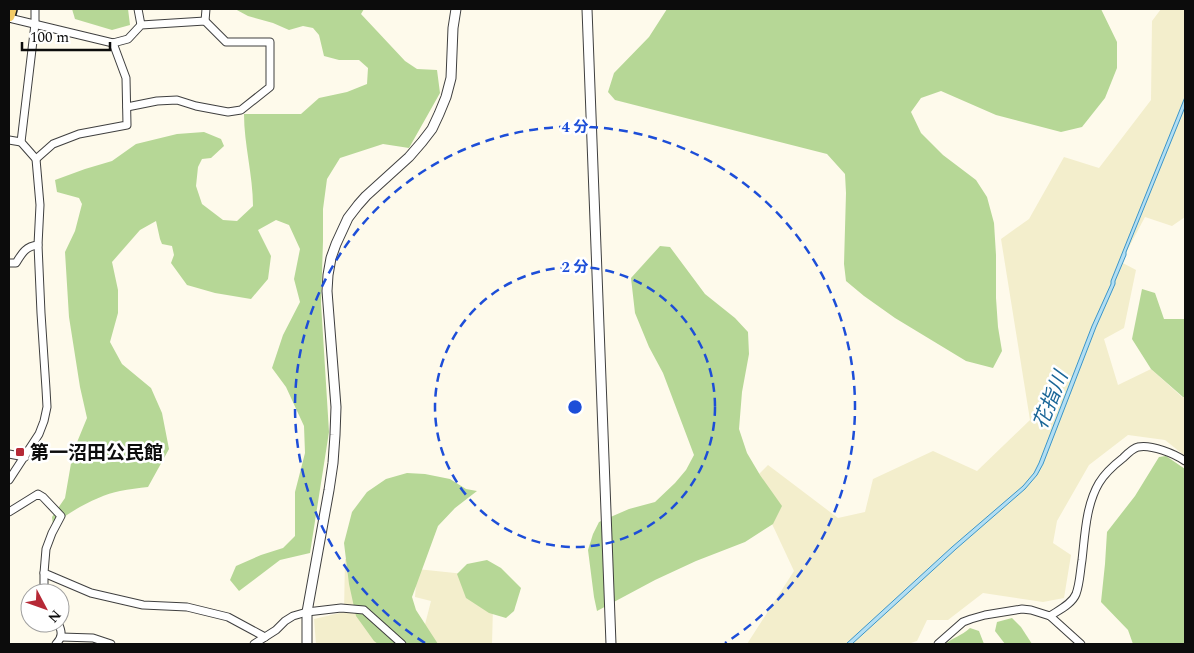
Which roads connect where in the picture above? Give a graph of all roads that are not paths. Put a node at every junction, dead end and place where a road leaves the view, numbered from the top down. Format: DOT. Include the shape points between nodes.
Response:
graph roads {
  1 [pos="11,9"];
  2 [pos="35,9"];
  3 [pos="138,9"];
  4 [pos="206,9"];
  5 [pos="456,9"];
  6 [pos="587,9"];
  7 [pos="9,17"];
  8 [pos="205,21"];
  9 [pos="35,24"];
  10 [pos="141,25"];
  11 [pos="113,43"];
  12 [pos="127,107"];
  13 [pos="9,140"];
  14 [pos="21,142"];
  15 [pos="36,159"];
  16 [pos="38,245"];
  17 [pos="9,263"];
  18 [pos="9,454"];
  19 [pos="24,458"];
  20 [pos="1185,461"];
  21 [pos="9,480"];
  22 [pos="9,512"];
  23 [pos="44,573"];
  24 [pos="44,583"];
  25 [pos="307,612"];
  26 [pos="1050,616"];
  27 [pos="61,633"];
  28 [pos="61,637"];
  29 [pos="265,637"];
  30 [pos="56,644"];
  31 [pos="111,644"];
  32 [pos="254,644"];
  33 [pos="307,644"];
  34 [pos="402,644"];
  35 [pos="611,644"];
  36 [pos="938,644"];
  37 [pos="1081,644"];
  1 -- 7 [label="main road"];
  2 -- 9 [label="street"];
  3 -- 10 [label="street"];
  4 -- 8 [label="street"];
  5 -- 25 [label="street" via="451,78 432,129 358,205 344,226 331,258 327,291 336,407 333,463"];
  6 -- 35 [label="street"];
  7 -- 9 [label="street"];
  8 -- 10 [label="street"];
  8 -- 12 [label="street" via="226,42 270,42 270,87 241,110 228,112 177,100"];
  9 -- 11 [label="street"];
  9 -- 14 [label="street"];
  10 -- 11 [label="street" via="128,39"];
  11 -- 12 [label="street" via="126,78"];
  12 -- 15 [label="street" via="127,125 79,134 53,144"];
  13 -- 14 [label="street"];
  14 -- 15 [label="street"];
  15 -- 16 [label="street" via="40,205"];
  16 -- 17 [label="street" via="22,253 16,263"];
  16 -- 19 [label="street" via="47,407 39,434"];
  18 -- 19 [label="street"];
  19 -- 21 [label="street"];
  20 -- 26 [label="street" via="1166,452 1139,446 1114,465 1100,481 1093,495 1086,526 1075,596"];
  22 -- 23 [label="street" via="38,494 61,516 46,549"];
  23 -- 24 [label="street"];
  23 -- 29 [label="street" via="91,593 143,605 187,607 228,617"];
  25 -- 29 [label="street" via="293,616"];
  25 -- 33 [label="street"];
  25 -- 34 [label="street" via="341,608 364,610"];
  26 -- 36 [label="street" via="1022,609 978,617 963,622"];
  26 -- 37 [label="street"];
  27 -- 28 [label="street"];
  28 -- 30 [label="street"];
  28 -- 31 [label="street" via="94,638"];
  29 -- 32 [label="street"];
}
